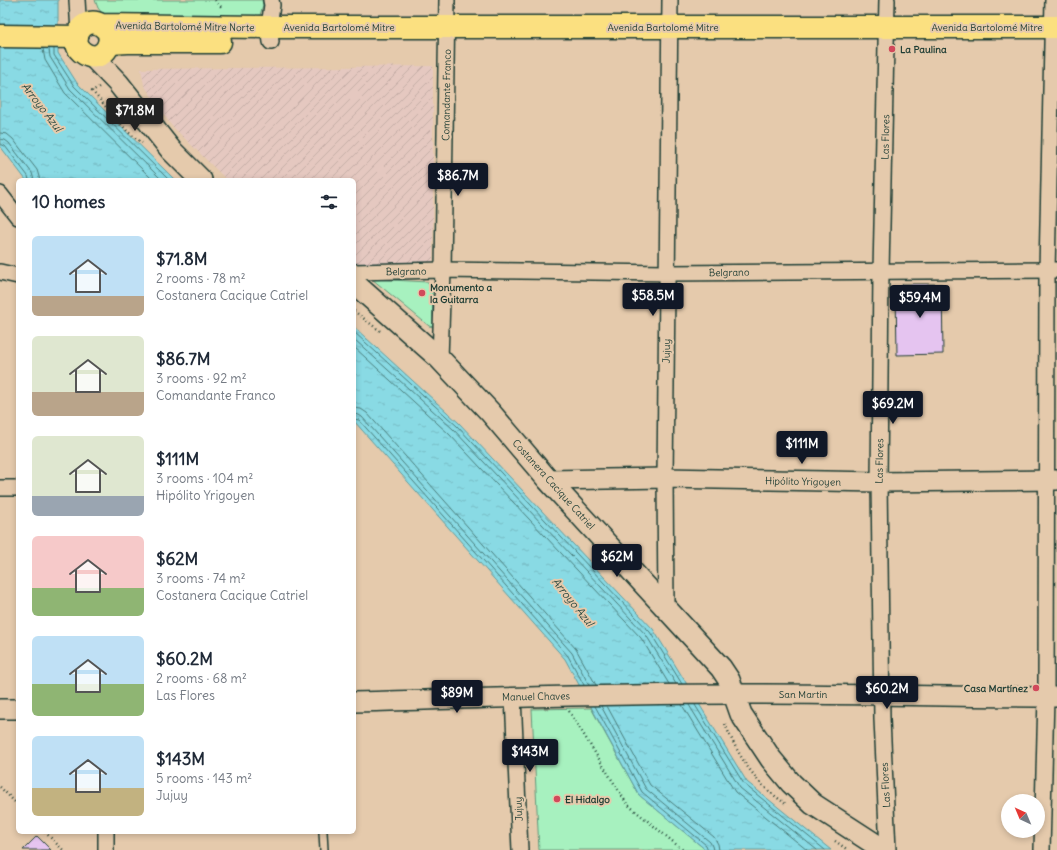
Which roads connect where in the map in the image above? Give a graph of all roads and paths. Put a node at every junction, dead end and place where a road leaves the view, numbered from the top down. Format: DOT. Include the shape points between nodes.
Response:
graph roads {
  1 [pos="77,0"];
  2 [pos="85,0"];
  3 [pos="271,0"];
  4 [pos="447,0"];
  5 [pos="670,0"];
  6 [pos="887,0"];
  7 [pos="1053,0"];
  8 [pos="103,31"];
  9 [pos="73,35"];
  10 [pos="270,35"];
  11 [pos="446,35"];
  12 [pos="670,35"];
  13 [pos="887,35"];
  14 [pos="1055,35"];
  15 [pos="0,36"];
  16 [pos="92,56"];
  17 [pos="198,178"];
  18 [pos="0,194"];
  19 [pos="16,214"];
  20 [pos="443,270"];
  21 [pos="1052,270"];
  22 [pos="882,271"];
  23 [pos="0,272"];
  24 [pos="356,272"];
  25 [pos="667,273"];
  26 [pos="16,276"];
  27 [pos="356,285"];
  28 [pos="356,313"];
  29 [pos="383,333"];
  30 [pos="440,359"];
  31 [pos="665,478"];
  32 [pos="548,480"];
  33 [pos="1052,480"];
  34 [pos="879,482"];
  35 [pos="0,488"];
  36 [pos="16,488"];
  37 [pos="666,607"];
  38 [pos="725,694"];
  39 [pos="882,694"];
  40 [pos="559,696"];
  41 [pos="512,697"];
  42 [pos="1051,697"];
  43 [pos="356,702"];
  44 [pos="0,709"];
  45 [pos="16,709"];
  46 [pos="724,720"];
  47 [pos="0,787"];
  48 [pos="16,803"];
  49 [pos="787,805"];
  50 [pos="47,834"];
  51 [pos="106,834"];
  52 [pos="323,834"];
  53 [pos="830,837"];
  54 [pos="63,850"];
  55 [pos="106,850"];
  56 [pos="324,850"];
  57 [pos="520,850"];
  58 [pos="683,850"];
  59 [pos="848,850"];
  60 [pos="884,850"];
  61 [pos="888,850"];
  62 [pos="1042,850"];
  1 -- 9 [label="street"];
  2 -- 8 [label="street" via="87,9"];
  3 -- 10 [label="street"];
  4 -- 11 [label="street, Comandante Franco"];
  5 -- 12 [label="street, Jujuy"];
  6 -- 13 [label="street, Las Flores"];
  7 -- 14 [label="street"];
  8 -- 9 [label="main road, Avenida Bartolomé Mitre Norte" via="92,22"];
  8 -- 10 [label="main road, Avenida Bartolomé Mitre Norte" via="128,42"];
  8 -- 16 [label="main road, Avenida Bartolomé Mitre Norte" via="104,53"];
  9 -- 15 [label="main road"];
  9 -- 16 [label="main road" via="80,50"];
  10 -- 11 [label="main road, Avenida Bartolomé Mitre"];
  11 -- 12 [label="main road, Avenida Bartolomé Mitre"];
  11 -- 20 [label="street, Comandante Franco"];
  12 -- 13 [label="main road, Avenida Bartolomé Mitre"];
  12 -- 25 [label="street, Jujuy"];
  13 -- 14 [label="main road, Avenida Bartolomé Mitre"];
  13 -- 22 [label="street, Las Flores"];
  14 -- 21 [label="street"];
  16 -- 17 [label="main road"];
  18 -- 19 [label="street"];
  20 -- 24 [label="street, Belgrano"];
  20 -- 25 [label="street, Belgrano"];
  20 -- 30 [label="street, Comandante Franco"];
  21 -- 22 [label="street, Belgrano"];
  21 -- 33 [label="street"];
  22 -- 25 [label="street, Belgrano"];
  22 -- 34 [label="street, Las Flores"];
  23 -- 26 [label="street"];
  25 -- 31 [label="street, Jujuy"];
  27 -- 30 [label="main road, Costanera Cacique Catriel"];
  28 -- 29 [label="path"];
  30 -- 32 [label="main road, Costanera Cacique Catriel" via="490,412"];
  31 -- 32 [label="street, Hipólito Yrigoyen"];
  31 -- 34 [label="street, Hipólito Yrigoyen"];
  31 -- 37 [label="street, Jujuy"];
  32 -- 37 [label="main road, Costanera Cacique Catriel"];
  33 -- 34 [label="street, Hipólito Yrigoyen"];
  33 -- 42 [label="street"];
  34 -- 39 [label="street, Las Flores"];
  35 -- 36 [label="street"];
  37 -- 38 [label="main road, Costanera Cacique Catriel" via="721,668 728,680"];
  38 -- 39 [label="street, San Martín"];
  38 -- 40 [label="street, Manuel Chaves"];
  38 -- 60 [label="main road, Costanera Cacique Catriel" via="791,783 813,804"];
  39 -- 42 [label="street, San Martín"];
  39 -- 61 [label="street, Las Flores"];
  40 -- 41 [label="street, Manuel Chaves"];
  40 -- 58 [label="path" via="627,804"];
  41 -- 43 [label="street, Manuel Chaves"];
  41 -- 57 [label="street, Jujuy"];
  42 -- 62 [label="street"];
  44 -- 45 [label="street"];
  46 -- 49 [label="path" via="731,738 754,776"];
  47 -- 48 [label="path"];
  50 -- 54 [label="path"];
  51 -- 55 [label="street"];
  52 -- 56 [label="lane"];
  53 -- 59 [label="path"];
}
